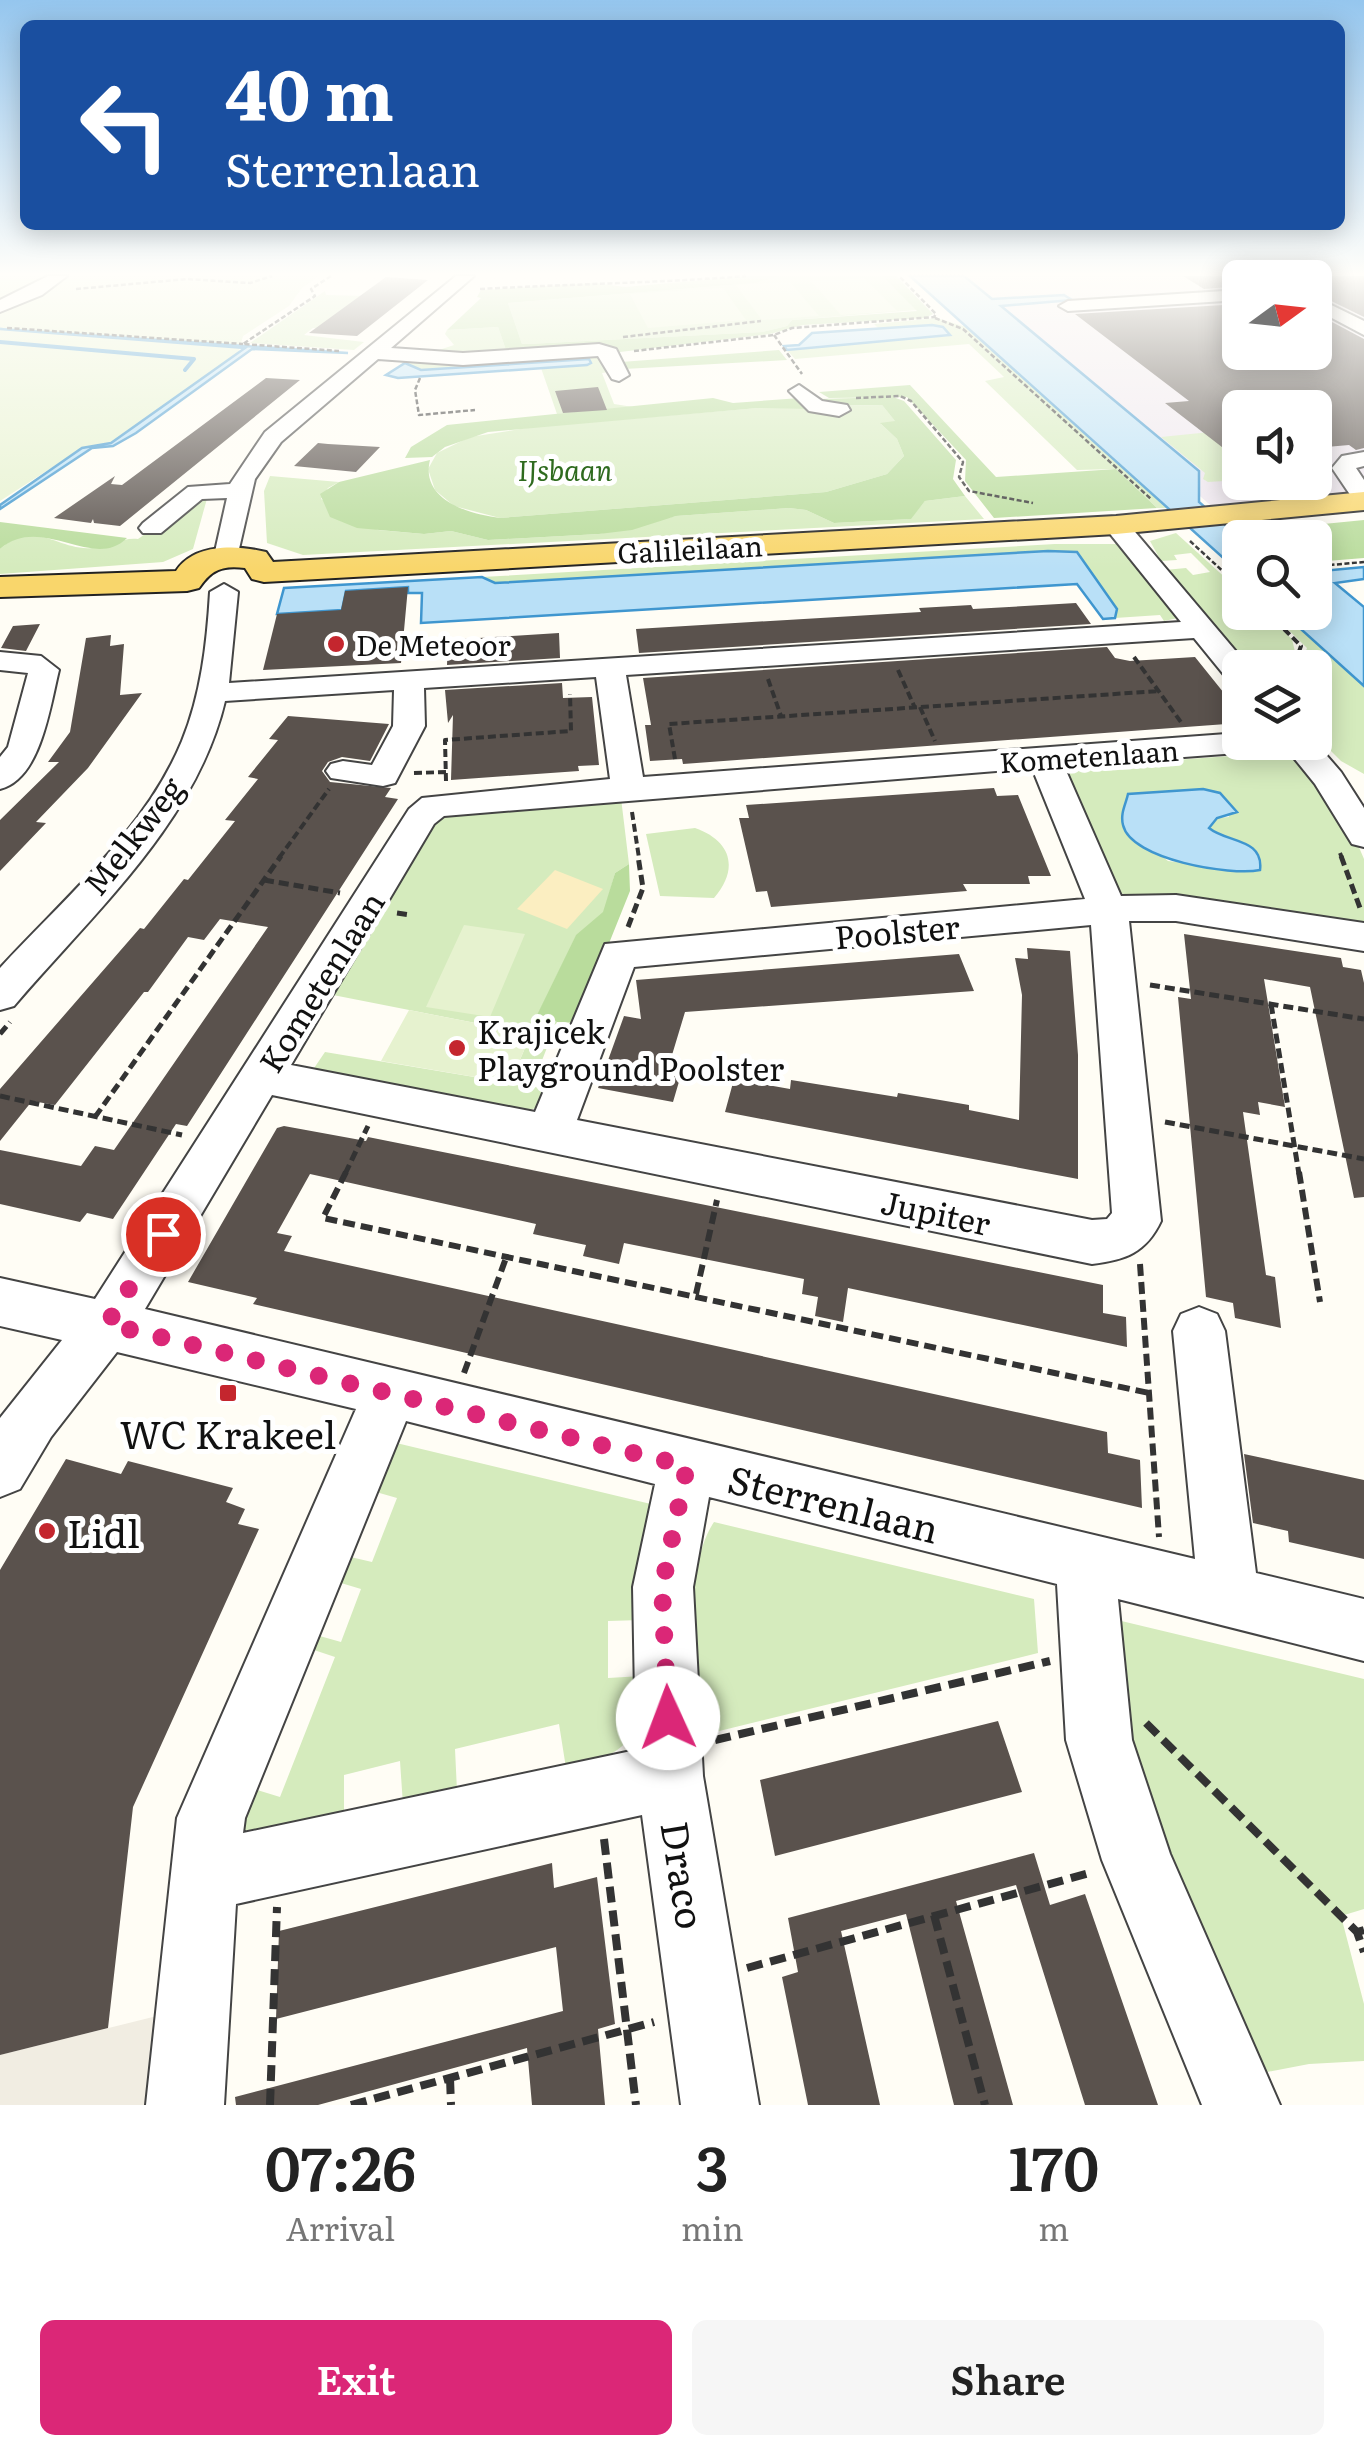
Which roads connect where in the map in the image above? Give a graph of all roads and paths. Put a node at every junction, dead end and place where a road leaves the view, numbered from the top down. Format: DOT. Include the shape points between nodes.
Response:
graph roads {
  1 [pos="349,374"];
  2 [pos="796,374"];
  3 [pos="1013,374"];
  4 [pos="420,378"];
  5 [pos="802,385"];
  6 [pos="846,404"];
  7 [pos="475,410"];
  8 [pos="1364,459"];
  9 [pos="238,491"];
  10 [pos="1150,498"];
  11 [pos="1364,499"];
  12 [pos="1116,525"];
  13 [pos="1074,527"];
  14 [pos="152,528"];
  15 [pos="1183,530"];
  16 [pos="227,556"];
  17 [pos="1364,562"];
  18 [pos="1332,566"];
  19 [pos="1222,569"];
  20 [pos="264,572"];
  21 [pos="190,574"];
  22 [pos="0,587"];
  23 [pos="224,592"];
  24 [pos="1201,629"];
  25 [pos="1286,630"];
  26 [pos="1118,634"];
  27 [pos="888,649"];
  28 [pos="1300,650"];
  29 [pos="1222,654"];
  30 [pos="761,658"];
  31 [pos="0,661"];
  32 [pos="610,667"];
  33 [pos="569,670"];
  34 [pos="409,680"];
  35 [pos="1159,692"];
  36 [pos="210,693"];
  37 [pos="917,708"];
  38 [pos="781,717"];
  39 [pos="1222,744"];
  40 [pos="1199,746"];
  41 [pos="1044,758"];
  42 [pos="1313,760"];
  43 [pos="946,765"];
  44 [pos="343,771"];
  45 [pos="0,779"];
  46 [pos="680,784"];
  47 [pos="628,788"];
  48 [pos="446,804"];
  49 [pos="1364,836"];
  50 [pos="264,880"];
  51 [pos="371,898"];
  52 [pos="1109,912"];
  53 [pos="1364,937"];
  54 [pos="619,954"];
  55 [pos="16,956"];
  56 [pos="1115,980"];
  57 [pos="0,995"];
  58 [pos="1271,1004"];
  59 [pos="1364,1018"];
  60 [pos="261,1076"];
  61 [pos="0,1096"];
  62 [pos="382,1099"];
  63 [pos="1127,1114"];
  64 [pos="95,1116"];
  65 [pos="550,1132"];
  66 [pos="220,1143"];
  67 [pos="1294,1146"];
  68 [pos="1364,1159"];
  69 [pos="724,1168"];
  70 [pos="1137,1221"];
  71 [pos="506,1258"];
  72 [pos="696,1294"];
  73 [pos="0,1302"];
  74 [pos="1320,1302"];
  75 [pos="107,1324"];
  76 [pos="1199,1332"];
  77 [pos="390,1392"];
  78 [pos="1149,1393"];
  79 [pos="452,1407"];
  80 [pos="687,1466"];
  81 [pos="0,1469"];
  82 [pos="1085,1562"];
  83 [pos="1162,1581"];
  84 [pos="1229,1597"];
  85 [pos="1364,1630"];
  86 [pos="1093,1662"];
  87 [pos="669,1764"];
  88 [pos="598,1791"];
  89 [pos="278,1858"];
  90 [pos="1137,1860"];
  91 [pos="203,1876"];
  92 [pos="934,1915"];
  93 [pos="1361,1931"];
  94 [pos="1364,1952"];
  95 [pos="703,1994"];
  96 [pos="627,2029"];
  97 [pos="450,2078"];
  98 [pos="184,2105"];
  99 [pos="270,2105"];
  100 [pos="351,2105"];
  101 [pos="451,2105"];
  102 [pos="636,2105"];
  103 [pos="720,2105"];
  104 [pos="985,2105"];
  105 [pos="1241,2105"];
  1 -- 9 [label="street" via="273,438"];
  2 -- 5 [label="path"];
  3 -- 10 [label="path"];
  4 -- 7 [label="path" via="419,415"];
  5 -- 6 [label="street" via="816,407"];
  6 -- 13 [label="path" via="900,396 963,462 958,477 969,491 1059,510"];
  8 -- 11 [label="street" via="1344,468"];
  9 -- 14 [label="street" via="196,492"];
  9 -- 16 [label="street"];
  11 -- 15 [label="main road, Galileilaan" via="1218,516"];
  12 -- 13 [label="main road, Galileilaan"];
  12 -- 15 [label="main road, Galileilaan"];
  12 -- 24 [label="street"];
  13 -- 20 [label="main road, Galileilaan"];
  15 -- 19 [label="path"];
  16 -- 20 [label="main road" via="255,559"];
  16 -- 21 [label="main road"];
  17 -- 18 [label="path"];
  20 -- 23 [label="main road"];
  21 -- 22 [label="main road"];
  21 -- 23 [label="main road" via="203,592"];
  23 -- 36 [label="street, Melkweg"];
  24 -- 26 [label="street"];
  24 -- 29 [label="street"];
  25 -- 28 [label="path"];
  26 -- 27 [label="street"];
  26 -- 35 [label="path"];
  27 -- 30 [label="street"];
  27 -- 37 [label="path"];
  30 -- 32 [label="street"];
  30 -- 38 [label="path"];
  31 -- 45 [label="street" via="30,662 44,670 24,748"];
  32 -- 33 [label="street"];
  32 -- 47 [label="street"];
  33 -- 34 [label="street"];
  33 -- 48 [label="path" via="571,731 445,740"];
  34 -- 36 [label="street"];
  34 -- 44 [label="street" via="409,726 383,776"];
  35 -- 37 [label="path"];
  35 -- 40 [label="path"];
  36 -- 55 [label="street, Melkweg" via="193,754 159,812"];
  37 -- 38 [label="path"];
  37 -- 43 [label="path"];
  38 -- 46 [label="path" via="668,724"];
  39 -- 40 [label="street, Kometenlaan"];
  40 -- 41 [label="street, Kometenlaan"];
  41 -- 43 [label="street, Kometenlaan"];
  41 -- 52 [label="street"];
  42 -- 49 [label="street"];
  43 -- 46 [label="street, Kometenlaan"];
  44 -- 50 [label="path"];
  46 -- 47 [label="street, Kometenlaan"];
  47 -- 48 [label="street, Kometenlaan"];
  47 -- 54 [label="path" via="643,888"];
  48 -- 51 [label="street, Kometenlaan" via="421,816"];
  50 -- 51 [label="path"];
  50 -- 64 [label="path"];
  51 -- 60 [label="street, Kometenlaan"];
  52 -- 53 [label="street, Poolster" via="1176,908"];
  52 -- 54 [label="street, Poolster"];
  52 -- 56 [label="street"];
  54 -- 65 [label="street"];
  55 -- 57 [label="street, Melkweg"];
  56 -- 58 [label="path"];
  56 -- 63 [label="street"];
  58 -- 59 [label="path"];
  58 -- 67 [label="path"];
  60 -- 62 [label="street, Jupiter"];
  60 -- 66 [label="street, Kometenlaan"];
  61 -- 64 [label="path"];
  62 -- 65 [label="street, Jupiter"];
  62 -- 71 [label="path" via="323,1218"];
  63 -- 67 [label="path"];
  63 -- 70 [label="street"];
  64 -- 66 [label="path"];
  65 -- 69 [label="street, Jupiter"];
  66 -- 75 [label="street, Kometenlaan"];
  67 -- 68 [label="path"];
  67 -- 74 [label="path"];
  69 -- 70 [label="street, Jupiter" via="1092,1242 1119,1239"];
  69 -- 72 [label="path"];
  70 -- 78 [label="path"];
  71 -- 72 [label="path"];
  71 -- 79 [label="path"];
  72 -- 78 [label="path"];
  73 -- 75 [label="street, Sterrenlaan"];
  75 -- 77 [label="street, Sterrenlaan"];
  75 -- 81 [label="street, Kometenlaan"];
  76 -- 84 [label="street"];
  77 -- 79 [label="street, Sterrenlaan"];
  77 -- 91 [label="street" via="210,1818"];
  78 -- 83 [label="path"];
  79 -- 80 [label="street, Sterrenlaan"];
  80 -- 82 [label="street, Sterrenlaan"];
  80 -- 87 [label="street, Draco" via="662,1587"];
  82 -- 83 [label="street, Sterrenlaan"];
  82 -- 86 [label="street"];
  83 -- 84 [label="street, Sterrenlaan"];
  84 -- 85 [label="street, Sterrenlaan"];
  86 -- 87 [label="path"];
  86 -- 90 [label="street" via="1099,1740"];
  86 -- 93 [label="path"];
  87 -- 88 [label="street"];
  87 -- 95 [label="street, Draco"];
  88 -- 89 [label="street"];
  88 -- 96 [label="path"];
  89 -- 91 [label="street"];
  89 -- 99 [label="path"];
  90 -- 92 [label="path"];
  90 -- 105 [label="street"];
  91 -- 98 [label="street"];
  92 -- 95 [label="path"];
  92 -- 104 [label="path"];
  93 -- 94 [label="path"];
  95 -- 96 [label="path"];
  95 -- 103 [label="street, Draco"];
  96 -- 97 [label="path"];
  96 -- 102 [label="path"];
  97 -- 100 [label="path"];
  97 -- 101 [label="path"];
}
